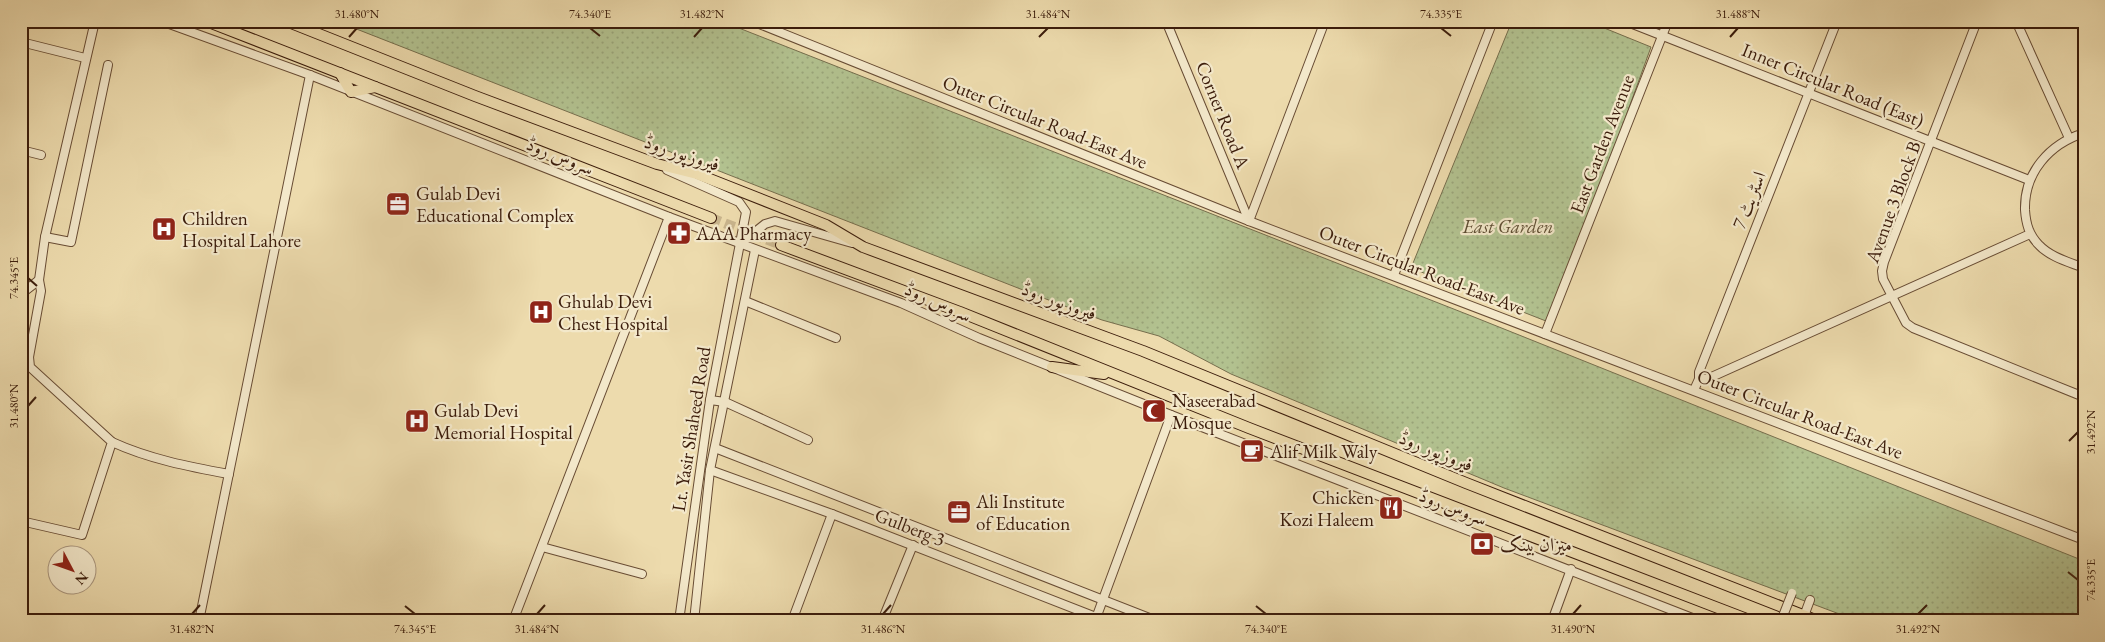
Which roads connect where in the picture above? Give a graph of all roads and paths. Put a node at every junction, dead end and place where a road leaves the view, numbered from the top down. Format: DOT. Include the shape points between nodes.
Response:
graph roads {
  1 [pos="95,21"];
  2 [pos="161,21"];
  3 [pos="206,21"];
  4 [pos="286,21"];
  5 [pos="752,21"];
  6 [pos="1118,21"];
  7 [pos="1142,21"];
  8 [pos="1166,21"];
  9 [pos="1325,21"];
  10 [pos="1493,21"];
  11 [pos="1625,21"];
  12 [pos="1668,21"];
  13 [pos="1837,21"];
  14 [pos="1977,21"];
  15 [pos="2016,21"];
  16 [pos="1662,35"];
  17 [pos="21,42"];
  18 [pos="85,58"];
  19 [pos="108,65"];
  20 [pos="340,73"];
  21 [pos="310,76"];
  22 [pos="376,86"];
  23 [pos="351,92"];
  24 [pos="1809,93"];
  25 [pos="2084,133"];
  26 [pos="2069,138"];
  27 [pos="1932,142"];
  28 [pos="21,150"];
  29 [pos="41,155"];
  30 [pos="657,164"];
  31 [pos="2029,180"];
  32 [pos="669,217"];
  33 [pos="711,218"];
  34 [pos="1249,221"];
  35 [pos="2030,234"];
  36 [pos="45,237"];
  37 [pos="740,244"];
  38 [pos="781,245"];
  39 [pos="863,247"];
  40 [pos="754,250"];
  41 [pos="2084,268"];
  42 [pos="1394,275"];
  43 [pos="733,278"];
  44 [pos="39,280"];
  45 [pos="747,286"];
  46 [pos="21,294"];
  47 [pos="1892,295"];
  48 [pos="744,301"];
  49 [pos="726,312"];
  50 [pos="742,312"];
  51 [pos="1545,334"];
  52 [pos="836,338"];
  53 [pos="1052,368"];
  54 [pos="1120,376"];
  55 [pos="1699,379"];
  56 [pos="1694,390"];
  57 [pos="2084,397"];
  58 [pos="710,400"];
  59 [pos="725,402"];
  60 [pos="1171,415"];
  61 [pos="808,440"];
  62 [pos="112,442"];
  63 [pos="715,448"];
  64 [pos="710,470"];
  65 [pos="229,474"];
  66 [pos="832,514"];
  67 [pos="21,521"];
  68 [pos="2084,540"];
  69 [pos="542,546"];
  70 [pos="913,546"];
  71 [pos="1571,569"];
  72 [pos="642,574"];
  73 [pos="1792,593"];
  74 [pos="1101,599"];
  75 [pos="1810,600"];
  76 [pos="1804,616"];
  77 [pos="1096,619"];
  78 [pos="199,621"];
  79 [pos="513,621"];
  80 [pos="679,621"];
  81 [pos="694,621"];
  82 [pos="792,621"];
  83 [pos="882,621"];
  84 [pos="1106,621"];
  85 [pos="1158,621"];
  86 [pos="1552,621"];
  87 [pos="1700,621"];
  88 [pos="1752,621"];
  89 [pos="1781,621"];
  90 [pos="1818,621"];
  1 -- 18 [label="street"];
  2 -- 21 [label="street, سروس روڈ"];
  3 -- 20 [label="main road"];
  4 -- 30 [label="main road, فیروزپور روڈ"];
  5 -- 34 [label="street, Outer Circular Road-East Ave"];
  6 -- 7 [label="street"];
  8 -- 34 [label="street, Corner Road A"];
  9 -- 34 [label="street"];
  10 -- 42 [label="street"];
  11 -- 16 [label="street, Inner Circular Road (East)"];
  12 -- 16 [label="street, East Garden Avenue"];
  13 -- 24 [label="street, اسٹریٹ 7"];
  14 -- 27 [label="street, Avenue 3 Block B"];
  15 -- 26 [label="street"];
  16 -- 24 [label="street, Inner Circular Road (East)"];
  16 -- 51 [label="street, East Garden Avenue"];
  17 -- 18 [label="street"];
  18 -- 36 [label="street"];
  19 -- 36 [label="street" via="71,242"];
  20 -- 22 [label="main road"];
  20 -- 23 [label="main road"];
  21 -- 23 [label="street, سروس روڈ"];
  21 -- 65 [label="street"];
  22 -- 23 [label="main road"];
  22 -- 33 [label="main road"];
  23 -- 32 [label="street, سروس روڈ"];
  24 -- 27 [label="street, Inner Circular Road (East)"];
  24 -- 55 [label="street, اسٹریٹ 7" via="1699,372"];
  25 -- 26 [label="street"];
  26 -- 31 [label="street" via="2049,154"];
  27 -- 31 [label="street, Inner Circular Road (East)"];
  27 -- 47 [label="street, Avenue 3 Block B" via="1884,262 1882,271"];
  28 -- 29 [label="street"];
  30 -- 37 [label="street, Lt. Yasir Shaheed Road" via="743,205 746,215"];
  30 -- 39 [label="main road, فیروزپور روڈ" via="697,174 826,225"];
  31 -- 35 [label="street" via="2025,205"];
  32 -- 37 [label="street, سروس روڈ"];
  32 -- 69 [label="street"];
  34 -- 42 [label="street, Outer Circular Road-East Ave"];
  35 -- 41 [label="street" via="2048,252"];
  35 -- 47 [label="street"];
  36 -- 44 [label="street"];
  37 -- 39 [label="street" via="765,224 775,221"];
  37 -- 40 [label="street, سروس روڈ"];
  37 -- 43 [label="street, Lt. Yasir Shaheed Road"];
  38 -- 54 [label="main road"];
  39 -- 76 [label="main road, فیروزپور روڈ" via="1142,351"];
  40 -- 45 [label="street"];
  40 -- 53 [label="street, سروس روڈ" via="901,303"];
  42 -- 51 [label="street, Outer Circular Road-East Ave"];
  43 -- 45 [label="street"];
  43 -- 49 [label="street, Lt. Yasir Shaheed Road"];
  44 -- 46 [label="street"];
  44 -- 62 [label="street" via="41,291 30,367"];
  45 -- 48 [label="street"];
  47 -- 55 [label="street" via="1707,379"];
  47 -- 57 [label="street, Avenue 3 Block B" via="1906,323 1913,328"];
  48 -- 50 [label="street"];
  48 -- 52 [label="street"];
  49 -- 50 [label="street"];
  49 -- 58 [label="street, Lt. Yasir Shaheed Road"];
  50 -- 59 [label="street"];
  51 -- 56 [label="street, Outer Circular Road-East Ave"];
  53 -- 54 [label="main road"];
  53 -- 60 [label="street, سروس روڈ"];
  54 -- 88 [label="main road"];
  55 -- 56 [label="street, اسٹریٹ 7"];
  56 -- 68 [label="street, Outer Circular Road-East Ave"];
  58 -- 59 [label="street"];
  58 -- 80 [label="street, Lt. Yasir Shaheed Road"];
  59 -- 61 [label="street"];
  59 -- 63 [label="street"];
  60 -- 71 [label="street, سروس روڈ"];
  60 -- 74 [label="street"];
  62 -- 65 [label="street" via="179,464"];
  62 -- 67 [label="street" via="82,536"];
  63 -- 64 [label="street"];
  63 -- 74 [label="street"];
  64 -- 66 [label="street, Gulberg 3"];
  64 -- 81 [label="street"];
  65 -- 78 [label="street"];
  66 -- 70 [label="street, Gulberg 3"];
  66 -- 82 [label="street"];
  69 -- 72 [label="street"];
  69 -- 79 [label="street"];
  70 -- 77 [label="street, Gulberg 3"];
  70 -- 83 [label="street"];
  71 -- 86 [label="street"];
  71 -- 87 [label="street, سروس روڈ"];
  73 -- 89 [label="street, bridge"];
  74 -- 77 [label="street"];
  74 -- 85 [label="street"];
  75 -- 76 [label="street"];
  76 -- 90 [label="main road, فیروزپور روڈ"];
  77 -- 84 [label="street, Gulberg 3"];
}
